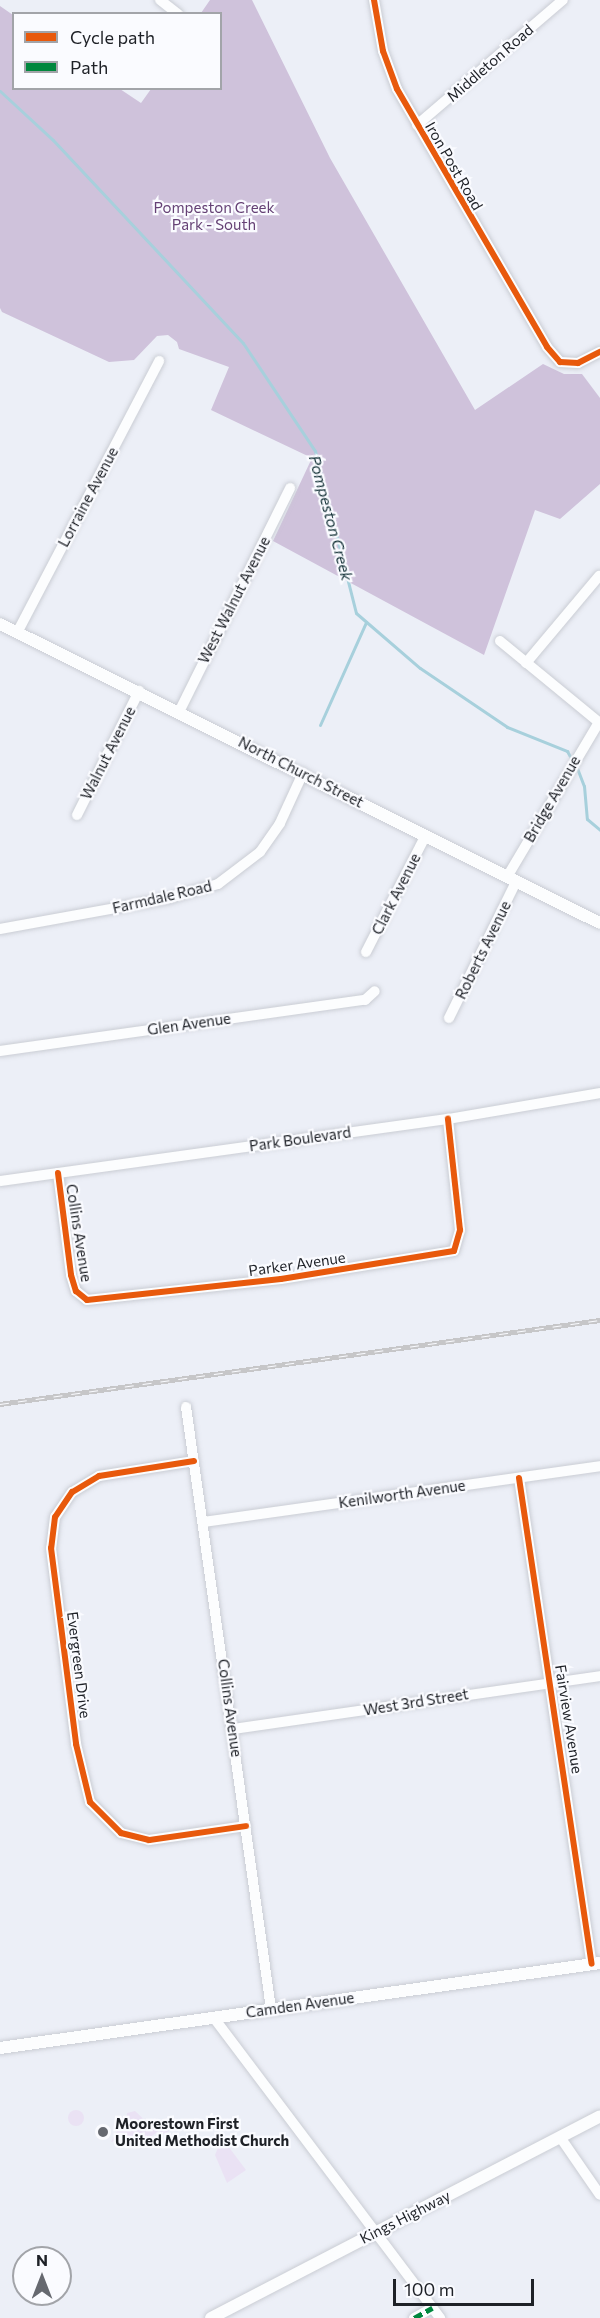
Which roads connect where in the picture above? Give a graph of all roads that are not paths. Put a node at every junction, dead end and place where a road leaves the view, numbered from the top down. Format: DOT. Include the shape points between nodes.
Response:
graph roads {
  1 [pos="160,0"];
  2 [pos="374,0"];
  3 [pos="563,0"];
  4 [pos="175,12"];
  5 [pos="417,126"];
  6 [pos="600,352"];
  7 [pos="159,361"];
  8 [pos="290,488"];
  9 [pos="599,576"];
  10 [pos="0,624"];
  11 [pos="17,633"];
  12 [pos="500,641"];
  13 [pos="526,663"];
  14 [pos="139,691"];
  15 [pos="179,712"];
  16 [pos="599,722"];
  17 [pos="303,773"];
  18 [pos="77,815"];
  19 [pos="426,835"];
  20 [pos="512,879"];
  21 [pos="600,923"];
  22 [pos="0,928"];
  23 [pos="366,952"];
  24 [pos="375,991"];
  25 [pos="449,1018"];
  26 [pos="0,1051"];
  27 [pos="600,1093"];
  28 [pos="448,1119"];
  29 [pos="58,1173"];
  30 [pos="0,1181"];
  31 [pos="80,1294"];
  32 [pos="186,1407"];
  33 [pos="194,1461"];
  34 [pos="600,1466"];
  35 [pos="519,1478"];
  36 [pos="203,1522"];
  37 [pos="600,1676"];
  38 [pos="551,1684"];
  39 [pos="233,1729"];
  40 [pos="246,1826"];
  41 [pos="596,1963"];
  42 [pos="271,2009"];
  43 [pos="214,2018"];
  44 [pos="0,2048"];
  45 [pos="600,2116"];
  46 [pos="560,2137"];
  47 [pos="600,2195"];
  48 [pos="375,2233"];
  49 [pos="432,2308"];
  50 [pos="211,2318"];
  51 [pos="414,2318"];
  52 [pos="440,2318"];
  1 -- 4 [label="street"];
  2 -- 5 [label="street, Iron Post Road" via="391,77"];
  3 -- 5 [label="street, Middleton Road"];
  5 -- 6 [label="street, Iron Post Road" via="547,347 560,362 578,363"];
  7 -- 11 [label="street, Lorraine Avenue"];
  8 -- 15 [label="street, West Walnut Avenue"];
  9 -- 13 [label="street"];
  10 -- 11 [label="main road, North Church Street"];
  11 -- 14 [label="main road, North Church Street"];
  12 -- 13 [label="street"];
  13 -- 16 [label="street"];
  14 -- 15 [label="main road, North Church Street"];
  14 -- 18 [label="street, Walnut Avenue"];
  15 -- 17 [label="main road, North Church Street"];
  16 -- 20 [label="street, Bridge Avenue"];
  17 -- 19 [label="main road, North Church Street"];
  17 -- 22 [label="street, Farmdale Road" via="280,823 260,852 218,884 170,898"];
  19 -- 20 [label="main road, North Church Street"];
  19 -- 23 [label="street, Clark Avenue"];
  20 -- 21 [label="main road, North Church Street"];
  20 -- 25 [label="street, Roberts Avenue"];
  24 -- 26 [label="street, Glen Avenue" via="365,1000"];
  27 -- 28 [label="street, Park Boulevard"];
  28 -- 29 [label="street, Park Boulevard"];
  28 -- 31 [label="street, Parker Avenue" via="460,1230 459,1245 448,1254 120,1299 92,1302"];
  29 -- 30 [label="street, Park Boulevard"];
  29 -- 31 [label="street, Collins Avenue" via="71,1275"];
  32 -- 33 [label="street, Collins Avenue"];
  33 -- 36 [label="street, Collins Avenue"];
  33 -- 40 [label="street, Evergreen Drive" via="99,1476 72,1492 55,1517 51,1548 76,1744 90,1802 121,1833 149,1840"];
  34 -- 35 [label="street, Kenilworth Avenue"];
  35 -- 36 [label="street, Kenilworth Avenue"];
  35 -- 38 [label="street, Fairview Avenue"];
  36 -- 39 [label="street, Collins Avenue"];
  37 -- 38 [label="street, West 3rd Street"];
  38 -- 39 [label="street, West 3rd Street"];
  38 -- 41 [label="street, Fairview Avenue"];
  39 -- 40 [label="street, Collins Avenue"];
  40 -- 42 [label="street, Collins Avenue"];
  41 -- 42 [label="main road, Camden Avenue"];
  42 -- 43 [label="main road, Camden Avenue"];
  43 -- 44 [label="main road, Camden Avenue"];
  43 -- 48 [label="street"];
  45 -- 46 [label="main road, Kings Highway"];
  46 -- 47 [label="street"];
  46 -- 48 [label="main road, Kings Highway"];
  48 -- 49 [label="street"];
  48 -- 50 [label="main road, Kings Highway"];
  49 -- 51 [label="street"];
  49 -- 52 [label="street"];
}
